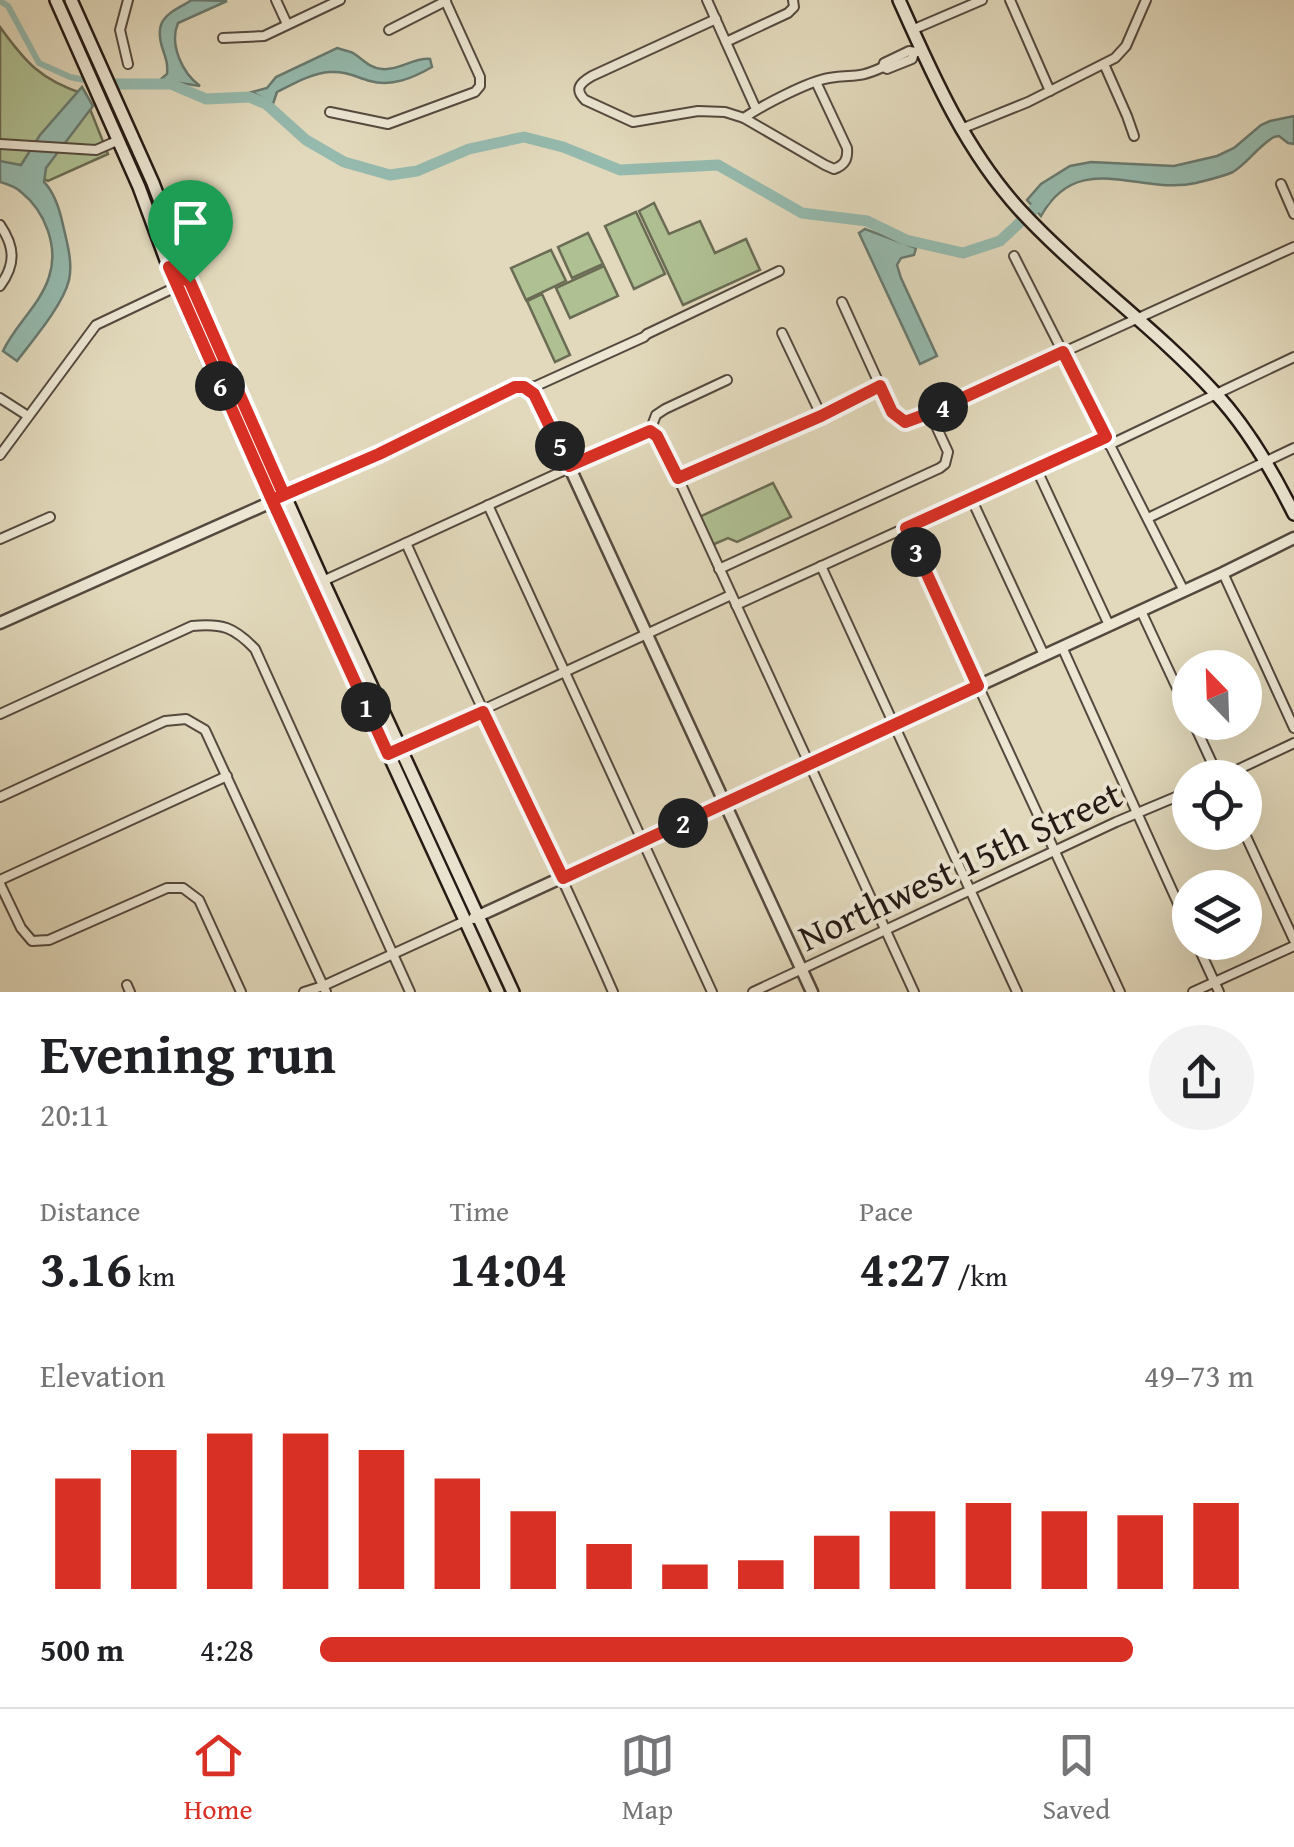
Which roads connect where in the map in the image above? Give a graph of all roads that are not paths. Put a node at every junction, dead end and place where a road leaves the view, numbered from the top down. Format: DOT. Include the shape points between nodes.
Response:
graph roads {
  1 [pos="56,0"];
  2 [pos="71,0"];
  3 [pos="128,0"];
  4 [pos="276,0"];
  5 [pos="340,0"];
  6 [pos="707,0"];
  7 [pos="899,0"];
  8 [pos="982,0"];
  9 [pos="1010,0"];
  10 [pos="1146,0"];
  11 [pos="446,1"];
  12 [pos="794,4"];
  13 [pos="716,19"];
  14 [pos="287,24"];
  15 [pos="388,30"];
  16 [pos="912,30"];
  17 [pos="224,38"];
  18 [pos="726,42"];
  19 [pos="918,52"];
  20 [pos="128,64"];
  21 [pos="1104,64"];
  22 [pos="816,82"];
  23 [pos="1050,91"];
  24 [pos="756,109"];
  25 [pos="330,112"];
  26 [pos="744,118"];
  27 [pos="962,129"];
  28 [pos="132,134"];
  29 [pos="1134,136"];
  30 [pos="119,140"];
  31 [pos="0,144"];
  32 [pos="1280,184"];
  33 [pos="1294,214"];
  34 [pos="0,225"];
  35 [pos="1294,246"];
  36 [pos="1014,256"];
  37 [pos="169,267"];
  38 [pos="779,271"];
  39 [pos="190,282"];
  40 [pos="0,286"];
  41 [pos="176,288"];
  42 [pos="198,302"];
  43 [pos="842,302"];
  44 [pos="1138,317"];
  45 [pos="782,333"];
  46 [pos="1063,352"];
  47 [pos="1293,358"];
  48 [pos="727,380"];
  49 [pos="880,386"];
  50 [pos="524,387"];
  51 [pos="1216,394"];
  52 [pos="0,398"];
  53 [pos="930,413"];
  54 [pos="28,416"];
  55 [pos="821,416"];
  56 [pos="650,431"];
  57 [pos="1107,441"];
  58 [pos="1294,448"];
  59 [pos="0,455"];
  60 [pos="1265,462"];
  61 [pos="569,466"];
  62 [pos="1036,468"];
  63 [pos="678,478"];
  64 [pos="278,498"];
  65 [pos="970,498"];
  66 [pos="488,505"];
  67 [pos="1294,514"];
  68 [pos="50,517"];
  69 [pos="1148,518"];
  70 [pos="906,528"];
  71 [pos="1294,538"];
  72 [pos="0,539"];
  73 [pos="406,543"];
  74 [pos="821,566"];
  75 [pos="719,569"];
  76 [pos="1224,573"];
  77 [pos="323,581"];
  78 [pos="1184,591"];
  79 [pos="732,596"];
  80 [pos="736,605"];
  81 [pos="1140,611"];
  82 [pos="0,623"];
  83 [pos="1109,626"];
  84 [pos="647,635"];
  85 [pos="1062,647"];
  86 [pos="1044,655"];
  87 [pos="565,674"];
  88 [pos="1172,677"];
  89 [pos="978,686"];
  90 [pos="483,712"];
  91 [pos="0,714"];
  92 [pos="894,726"];
  93 [pos="1294,728"];
  94 [pos="1294,743"];
  95 [pos="401,748"];
  96 [pos="388,754"];
  97 [pos="1258,760"];
  98 [pos="810,763"];
  99 [pos="227,776"];
  100 [pos="0,797"];
  101 [pos="1172,798"];
  102 [pos="724,804"];
  103 [pos="1137,814"];
  104 [pos="643,841"];
  105 [pos="1252,850"];
  106 [pos="1055,851"];
  107 [pos="563,878"];
  108 [pos="0,882"];
  109 [pos="970,891"];
  110 [pos="1172,891"];
  111 [pos="471,919"];
  112 [pos="886,931"];
  113 [pos="1294,943"];
  114 [pos="393,954"];
  115 [pos="1204,960"];
  116 [pos="802,969"];
  117 [pos="1214,982"];
  118 [pos="325,989"];
  119 [pos="241,992"];
  120 [pos="304,992"];
  121 [pos="410,992"];
  122 [pos="498,992"];
  123 [pos="512,992"];
  124 [pos="614,992"];
  125 [pos="712,992"];
  126 [pos="754,992"];
  127 [pos="812,992"];
  128 [pos="914,992"];
  129 [pos="1017,992"];
  130 [pos="1120,992"];
  131 [pos="1193,992"];
  132 [pos="1219,992"];
  1 -- 30 [label="main road"];
  2 -- 28 [label="main road"];
  3 -- 20 [label="street" via="120,30"];
  4 -- 14 [label="street"];
  5 -- 14 [label="street"];
  6 -- 13 [label="street"];
  7 -- 16 [label="main road"];
  8 -- 16 [label="street"];
  9 -- 23 [label="street"];
  10 -- 21 [label="street" via="1122,51"];
  11 -- 15 [label="street"];
  11 -- 25 [label="street" via="480,77 476,92 388,124"];
  12 -- 18 [label="street"];
  13 -- 18 [label="street"];
  13 -- 26 [label="street" via="592,76 579,94 633,122 698,111"];
  14 -- 17 [label="street" via="264,36"];
  16 -- 19 [label="main road"];
  18 -- 24 [label="street"];
  19 -- 22 [label="street" via="861,76"];
  19 -- 27 [label="main road"];
  21 -- 23 [label="street"];
  21 -- 29 [label="street"];
  22 -- 24 [label="street"];
  22 -- 26 [label="street" via="846,148 844,164 825,166"];
  23 -- 27 [label="street"];
  24 -- 26 [label="street"];
  27 -- 44 [label="main road" via="1018,208"];
  28 -- 30 [label="street"];
  28 -- 39 [label="main road"];
  30 -- 31 [label="street" via="96,150"];
  30 -- 37 [label="main road"];
  32 -- 33 [label="street"];
  34 -- 40 [label="street" via="13,250"];
  35 -- 44 [label="street"];
  36 -- 46 [label="street"];
  37 -- 39 [label="main road"];
  37 -- 41 [label="main road"];
  38 -- 50 [label="street"];
  39 -- 42 [label="main road"];
  41 -- 42 [label="main road"];
  41 -- 54 [label="street" via="96,325"];
  41 -- 64 [label="main road"];
  42 -- 64 [label="main road"];
  43 -- 49 [label="street"];
  44 -- 46 [label="street"];
  44 -- 51 [label="main road"];
  45 -- 55 [label="street"];
  46 -- 53 [label="street"];
  46 -- 57 [label="street"];
  47 -- 51 [label="street"];
  48 -- 56 [label="street" via="666,408"];
  49 -- 53 [label="street" via="905,422"];
  49 -- 55 [label="street"];
  50 -- 61 [label="street" via="534,394"];
  50 -- 64 [label="street"];
  51 -- 57 [label="street"];
  51 -- 60 [label="main road"];
  52 -- 54 [label="street"];
  53 -- 75 [label="street" via="948,452 940,468"];
  54 -- 59 [label="street"];
  55 -- 63 [label="street"];
  56 -- 61 [label="street"];
  56 -- 63 [label="street"];
  57 -- 62 [label="street"];
  57 -- 69 [label="street"];
  58 -- 60 [label="street"];
  60 -- 67 [label="main road"];
  60 -- 69 [label="street"];
  61 -- 66 [label="street"];
  61 -- 84 [label="street"];
  62 -- 65 [label="street"];
  62 -- 83 [label="street"];
  63 -- 75 [label="street"];
  64 -- 77 [label="main road"];
  64 -- 82 [label="street"];
  64 -- 96 [label="main road"];
  65 -- 70 [label="street"];
  65 -- 86 [label="street"];
  66 -- 73 [label="street"];
  66 -- 87 [label="street"];
  68 -- 72 [label="street"];
  69 -- 78 [label="street"];
  70 -- 74 [label="street"];
  70 -- 89 [label="street"];
  71 -- 76 [label="street"];
  73 -- 77 [label="street"];
  73 -- 90 [label="street"];
  74 -- 80 [label="street"];
  74 -- 92 [label="street"];
  75 -- 79 [label="street"];
  76 -- 78 [label="street"];
  76 -- 93 [label="street"];
  77 -- 95 [label="main road"];
  78 -- 81 [label="street"];
  79 -- 80 [label="street"];
  79 -- 84 [label="street"];
  80 -- 98 [label="street"];
  81 -- 83 [label="street"];
  81 -- 88 [label="street"];
  83 -- 85 [label="street"];
  84 -- 87 [label="street"];
  84 -- 102 [label="street"];
  85 -- 86 [label="street"];
  85 -- 103 [label="street"];
  86 -- 89 [label="street"];
  87 -- 90 [label="street"];
  87 -- 104 [label="street"];
  89 -- 92 [label="street"];
  89 -- 106 [label="street"];
  90 -- 95 [label="street"];
  90 -- 107 [label="street"];
  91 -- 114 [label="street" via="192,626 212,624 243,636 255,649"];
  92 -- 98 [label="street"];
  92 -- 109 [label="street"];
  94 -- 97 [label="street"];
  95 -- 96 [label="street"];
  95 -- 111 [label="main road"];
  96 -- 111 [label="main road"];
  98 -- 102 [label="street"];
  98 -- 112 [label="street"];
  99 -- 100 [label="street" via="205,730 186,719 166,721"];
  99 -- 108 [label="street"];
  99 -- 118 [label="street"];
  101 -- 103 [label="street, Northwest 15th Street"];
  102 -- 104 [label="street"];
  102 -- 116 [label="street"];
  103 -- 106 [label="street, Northwest 15th Street"];
  103 -- 110 [label="street"];
  104 -- 107 [label="street"];
  104 -- 125 [label="street"];
  105 -- 113 [label="street"];
  106 -- 109 [label="street, Northwest 15th Street"];
  106 -- 130 [label="street"];
  107 -- 111 [label="street"];
  107 -- 124 [label="street"];
  108 -- 119 [label="street" via="32,940 49,940 167,888 184,888 200,900"];
  109 -- 112 [label="street, Northwest 15th Street"];
  109 -- 129 [label="street"];
  111 -- 114 [label="street"];
  111 -- 122 [label="main road"];
  111 -- 123 [label="main road"];
  112 -- 116 [label="street, Northwest 15th Street"];
  112 -- 128 [label="street"];
  113 -- 117 [label="street"];
  114 -- 118 [label="street"];
  114 -- 121 [label="street"];
  115 -- 117 [label="street"];
  116 -- 126 [label="street, Northwest 15th Street"];
  116 -- 127 [label="street"];
  117 -- 131 [label="street"];
  117 -- 132 [label="street"];
  118 -- 120 [label="street"];
}
